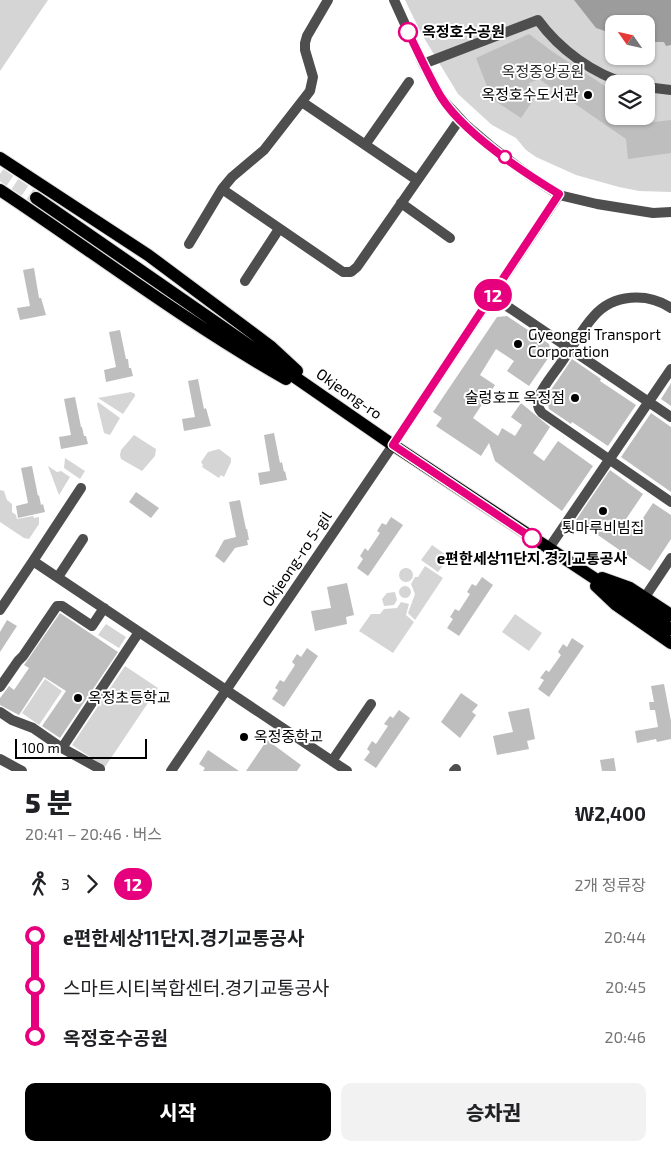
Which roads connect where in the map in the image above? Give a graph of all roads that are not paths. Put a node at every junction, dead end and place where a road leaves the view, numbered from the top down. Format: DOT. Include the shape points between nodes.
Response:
graph roads {
  1 [pos="328,0"];
  2 [pos="394,0"];
  3 [pos="423,64"];
  4 [pos="608,75"];
  5 [pos="409,82"];
  6 [pos="655,88"];
  7 [pos="671,90"];
  8 [pos="302,102"];
  9 [pos="460,119"];
  10 [pos="366,145"];
  11 [pos="3,163"];
  12 [pos="417,180"];
  13 [pos="0,190"];
  14 [pos="222,190"];
  15 [pos="559,194"];
  16 [pos="36,198"];
  17 [pos="401,203"];
  18 [pos="671,212"];
  19 [pos="279,229"];
  20 [pos="450,238"];
  21 [pos="189,244"];
  22 [pos="245,281"];
  23 [pos="492,296"];
  24 [pos="671,308"];
  25 [pos="570,350"];
  26 [pos="671,368"];
  27 [pos="314,389"];
  28 [pos="648,402"];
  29 [pos="671,417"];
  30 [pos="393,445"];
  31 [pos="608,460"];
  32 [pos="81,488"];
  33 [pos="671,502"];
  34 [pos="83,539"];
  35 [pos="548,548"];
  36 [pos="671,558"];
  37 [pos="33,560"];
  38 [pos="583,571"];
  39 [pos="58,578"];
  40 [pos="644,597"];
  41 [pos="104,608"];
  42 [pos="0,610"];
  43 [pos="671,615"];
  44 [pos="671,629"];
  45 [pos="139,632"];
  46 [pos="671,643"];
  47 [pos="0,687"];
  48 [pos="226,691"];
  49 [pos="370,704"];
  50 [pos="0,712"];
  51 [pos="62,748"];
  52 [pos="0,759"];
  53 [pos="332,761"];
  54 [pos="100,769"];
  55 [pos="22,771"];
  56 [pos="171,771"];
  57 [pos="347,771"];
  1 -- 8 [label="street" via="305,43 313,77"];
  2 -- 3 [label="street"];
  3 -- 4 [label="street" via="538,20 551,38 574,57"];
  3 -- 9 [label="street" via="442,99"];
  5 -- 10 [label="street"];
  6 -- 7 [label="street"];
  8 -- 10 [label="street"];
  8 -- 14 [label="street" via="264,150 232,177"];
  9 -- 12 [label="street"];
  9 -- 15 [label="street" via="530,176"];
  10 -- 12 [label="street"];
  11 -- 27 [label="main road" via="148,255 270,346"];
  12 -- 17 [label="street"];
  13 -- 27 [label="main road" via="244,354 286,379"];
  14 -- 19 [label="street"];
  14 -- 21 [label="street"];
  15 -- 18 [label="street" via="653,214"];
  15 -- 23 [label="street, Okjeong-ro 5-gil"];
  16 -- 27 [label="main road, Okjeong-ro"];
  17 -- 19 [label="street" via="357,267 347,273"];
  17 -- 20 [label="street"];
  19 -- 22 [label="street"];
  23 -- 25 [label="street"];
  23 -- 30 [label="street, Okjeong-ro 5-gil"];
  24 -- 25 [label="street" via="650,299 621,299 605,306 594,316"];
  25 -- 28 [label="street"];
  25 -- 31 [label="street" via="540,396 539,410"];
  26 -- 28 [label="street"];
  27 -- 30 [label="main road, Okjeong-ro"];
  28 -- 29 [label="street"];
  28 -- 31 [label="street"];
  30 -- 35 [label="main road, Okjeong-ro"];
  30 -- 48 [label="street, Okjeong-ro 5-gil"];
  31 -- 33 [label="street"];
  31 -- 35 [label="street"];
  32 -- 37 [label="street"];
  34 -- 39 [label="street"];
  35 -- 38 [label="main road, Okjeong-ro"];
  36 -- 40 [label="street"];
  37 -- 39 [label="street"];
  37 -- 42 [label="street"];
  38 -- 40 [label="main road" via="622,584"];
  38 -- 44 [label="main road, Okjeong-ro"];
  38 -- 46 [label="main road" via="615,604"];
  39 -- 41 [label="street"];
  40 -- 43 [label="main road"];
  41 -- 45 [label="street"];
  41 -- 47 [label="street" via="92,626 57,606"];
  45 -- 48 [label="street"];
  45 -- 51 [label="street"];
  48 -- 53 [label="street"];
  48 -- 56 [label="street, Okjeong-ro 5-gil"];
  49 -- 53 [label="street"];
  50 -- 51 [label="street" via="33,728"];
  51 -- 54 [label="street"];
  52 -- 55 [label="street"];
  53 -- 57 [label="street"];
}
